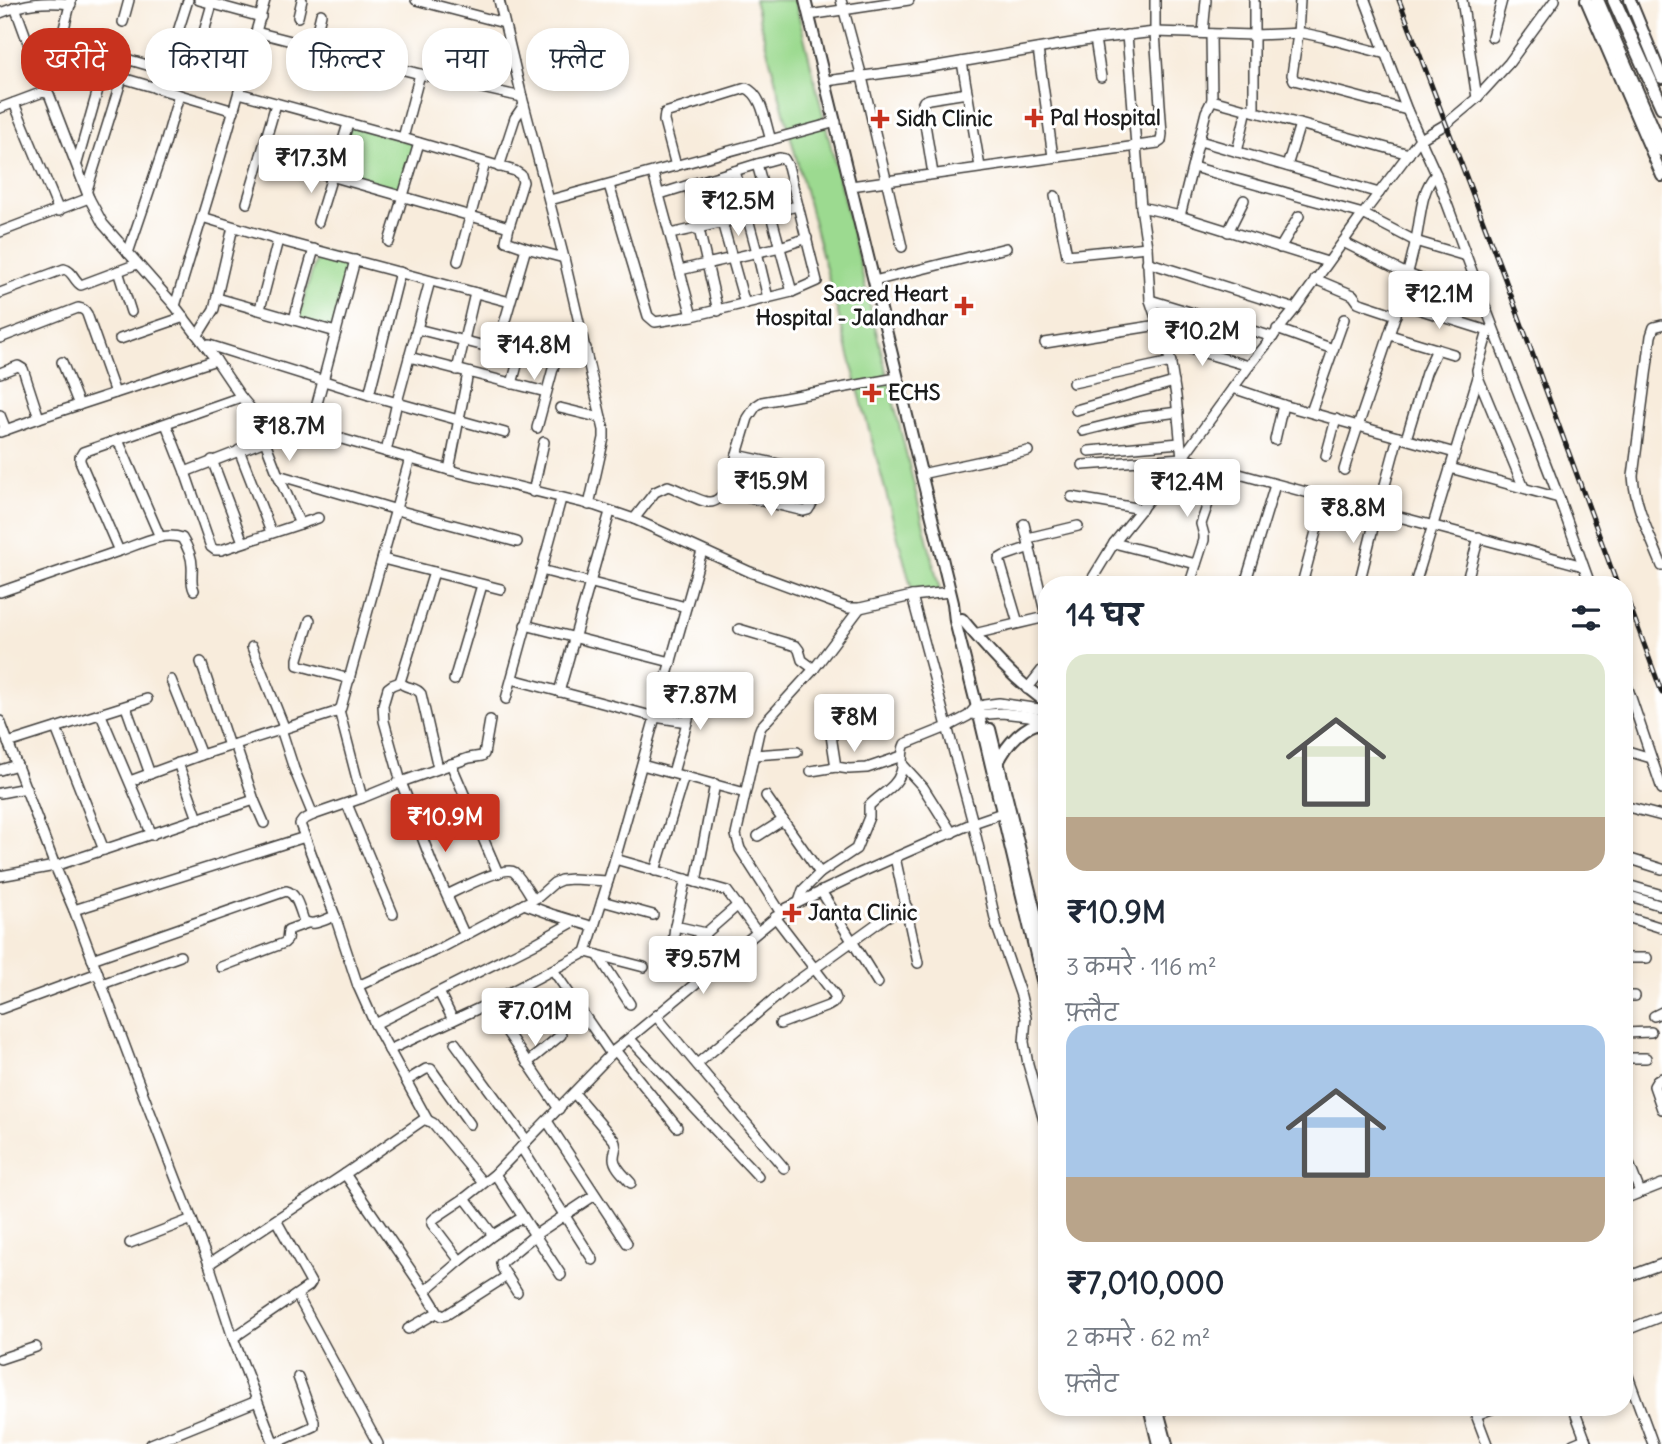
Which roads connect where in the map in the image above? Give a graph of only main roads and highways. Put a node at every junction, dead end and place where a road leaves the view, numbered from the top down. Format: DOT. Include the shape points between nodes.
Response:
graph roads {
  1 [pos="805,0"];
  2 [pos="1586,0"];
  3 [pos="1597,0"];
  4 [pos="1615,0"];
  5 [pos="1630,0"];
  6 [pos="1662,78"];
  7 [pos="1662,107"];
  8 [pos="1662,150"];
  9 [pos="1662,176"];
  10 [pos="952,598"];
  11 [pos="962,619"];
  12 [pos="1038,697"];
  13 [pos="979,712"];
  14 [pos="1038,722"];
  15 [pos="998,763"];
  16 [pos="1038,923"];
  17 [pos="1038,964"];
  18 [pos="1151,1416"];
  19 [pos="1159,1416"];
  20 [pos="1158,1444"];
  21 [pos="1167,1444"];
  1 -- 10 [label="main road"];
  2 -- 9 [label="main road"];
  3 -- 8 [label="highway"];
  4 -- 7 [label="highway"];
  5 -- 6 [label="main road"];
  10 -- 11 [label="main road"];
  10 -- 13 [label="main road"];
  11 -- 12 [label="main road" via="992,656"];
  11 -- 13 [label="main road"];
  13 -- 15 [label="main road"];
  13 -- 17 [label="main road"];
  14 -- 15 [label="main road" via="1025,729"];
  15 -- 16 [label="main road"];
  18 -- 20 [label="main road"];
  19 -- 21 [label="main road"];
}
